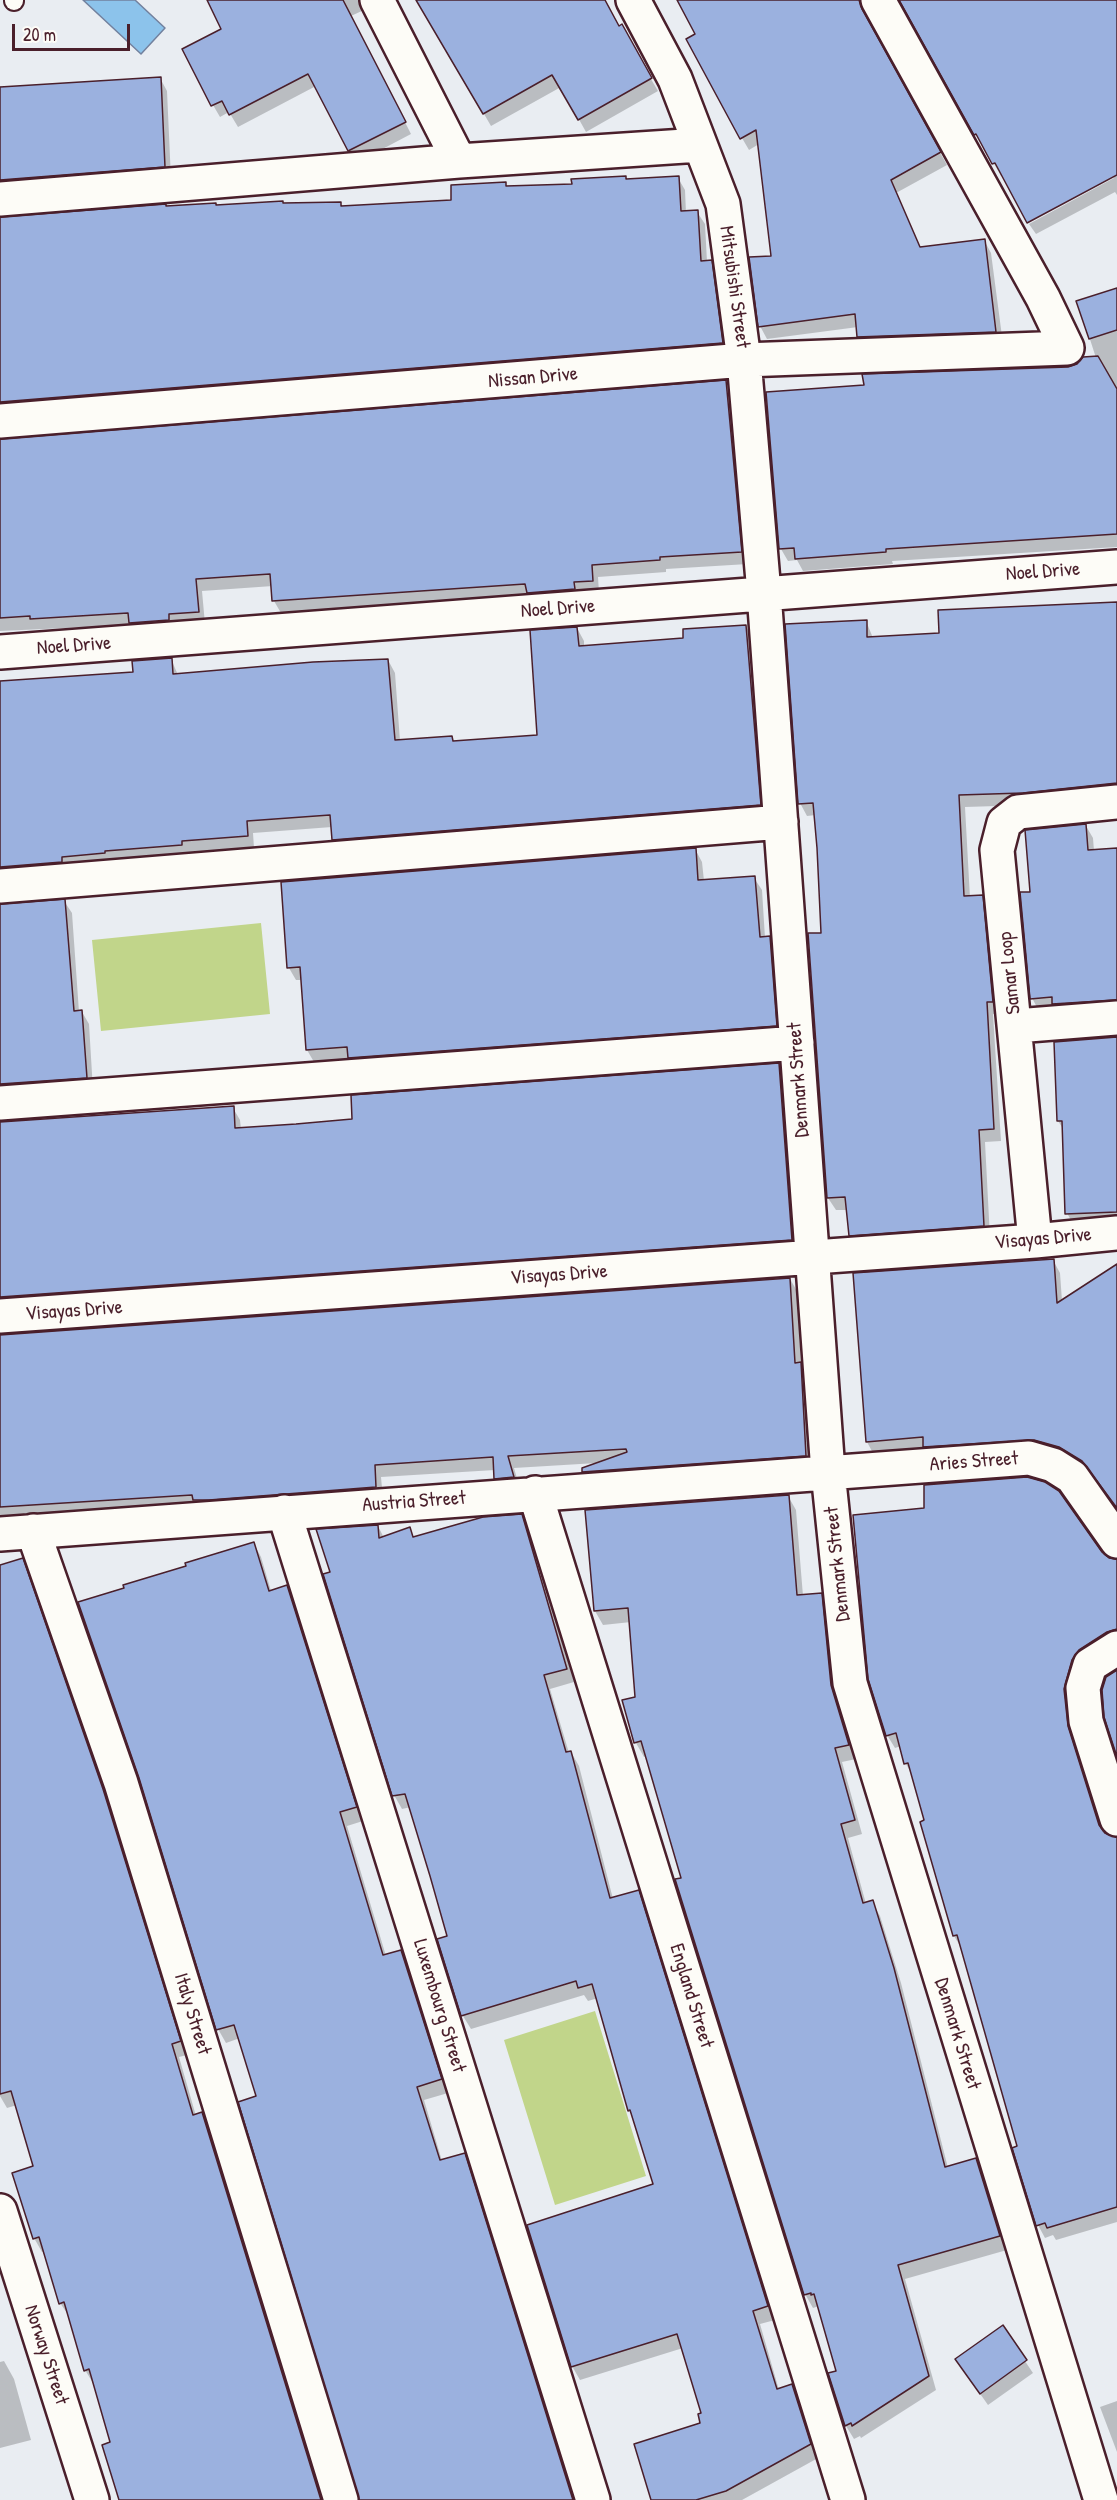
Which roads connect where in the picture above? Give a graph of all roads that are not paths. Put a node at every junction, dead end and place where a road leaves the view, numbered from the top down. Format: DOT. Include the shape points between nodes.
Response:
graph roads {
  1 [pos="377,0"];
  2 [pos="633,0"];
  3 [pos="878,0"];
  4 [pos="700,145"];
  5 [pos="459,162"];
  6 [pos="0,199"];
  7 [pos="744,360"];
  8 [pos="0,421"];
  9 [pos="1117,567"];
  10 [pos="764,593"];
  11 [pos="0,652"];
  12 [pos="1117,802"];
  13 [pos="781,822"];
  14 [pos="0,886"];
  15 [pos="1117,1018"];
  16 [pos="1016,1026"];
  17 [pos="797,1043"];
  18 [pos="0,1103"];
  19 [pos="1117,1233"];
  20 [pos="1035,1241"];
  21 [pos="813,1257"];
  22 [pos="0,1316"];
  23 [pos="828,1472"];
  24 [pos="535,1493"];
  25 [pos="284,1512"];
  26 [pos="33,1531"];
  27 [pos="0,1534"];
  28 [pos="1117,1541"];
  29 [pos="1117,1648"];
  30 [pos="1117,1819"];
  31 [pos="0,2211"];
  32 [pos="92,2500"];
  33 [pos="341,2500"];
  34 [pos="593,2500"];
  35 [pos="848,2500"];
  36 [pos="1101,2500"];
  1 -- 5 [label="street"];
  2 -- 4 [label="street, Mitsubishi Street" via="675,79"];
  3 -- 7 [label="street, Nissan Drive" via="1067,348"];
  4 -- 5 [label="street"];
  4 -- 7 [label="street, Mitsubishi Street" via="723,204"];
  5 -- 6 [label="street"];
  7 -- 8 [label="street, Nissan Drive"];
  7 -- 10 [label="street, Mitsubishi Street"];
  9 -- 10 [label="street, Noel Drive"];
  10 -- 11 [label="street, Noel Drive"];
  10 -- 13 [label="street, Denmark Street"];
  12 -- 16 [label="street, Samar Loop" via="1018,812 1004,823 997,850"];
  13 -- 14 [label="street"];
  13 -- 17 [label="street, Denmark Street"];
  15 -- 16 [label="street"];
  16 -- 20 [label="street, Samar Loop"];
  17 -- 18 [label="street"];
  17 -- 21 [label="street, Denmark Street"];
  19 -- 20 [label="street, Visayas Drive"];
  20 -- 21 [label="street, Visayas Drive"];
  21 -- 22 [label="street, Visayas Drive"];
  21 -- 23 [label="street, Denmark Street"];
  23 -- 24 [label="street, Austria Street"];
  23 -- 28 [label="street, Aries Street" via="1029,1458 1053,1465 1072,1477"];
  23 -- 36 [label="street, Denmark Street" via="850,1683"];
  24 -- 25 [label="street, Austria Street"];
  24 -- 35 [label="street, England Street"];
  25 -- 26 [label="street, Austria Street"];
  25 -- 34 [label="street, Luxembourg Street"];
  26 -- 27 [label="street, Austria Street"];
  26 -- 33 [label="street, Italy Street" via="121,1783"];
  29 -- 30 [label="street" via="1090,1665 1083,1688 1086,1721"];
  31 -- 32 [label="street, Norway Street"];
}
